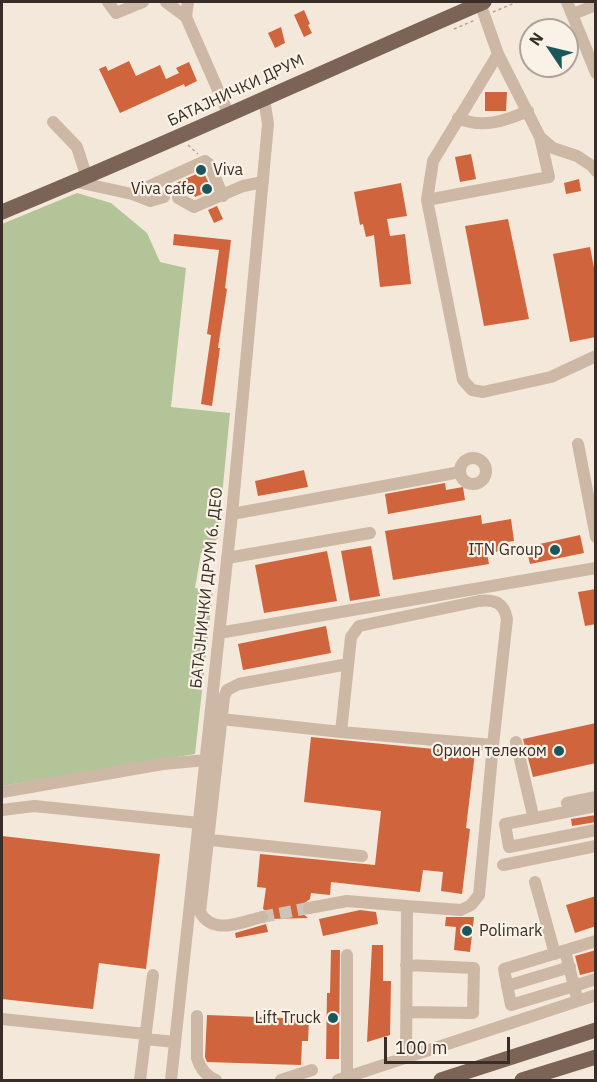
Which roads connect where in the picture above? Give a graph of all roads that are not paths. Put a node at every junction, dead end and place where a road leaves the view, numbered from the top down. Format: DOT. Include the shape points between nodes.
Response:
graph roads {
  1 [pos="108,2"];
  2 [pos="142,2"];
  3 [pos="166,2"];
  4 [pos="188,2"];
  5 [pos="482,2"];
  6 [pos="567,2"];
  7 [pos="596,5"];
  8 [pos="573,14"];
  9 [pos="186,17"];
  10 [pos="498,54"];
  11 [pos="596,74"];
  12 [pos="264,99"];
  13 [pos="528,111"];
  14 [pos="229,115"];
  15 [pos="458,118"];
  16 [pos="53,122"];
  17 [pos="540,137"];
  18 [pos="596,171"];
  19 [pos="82,180"];
  20 [pos="263,182"];
  21 [pos="132,194"];
  22 [pos="224,196"];
  23 [pos="164,197"];
  24 [pos="178,198"];
  25 [pos="428,200"];
  26 [pos="2,212"];
  27 [pos="596,356"];
  28 [pos="578,444"];
  29 [pos="460,472"];
  30 [pos="232,514"];
  31 [pos="370,533"];
  32 [pos="596,537"];
  33 [pos="227,558"];
  34 [pos="596,568"];
  35 [pos="219,633"];
  36 [pos="348,664"];
  37 [pos="221,719"];
  38 [pos="341,732"];
  39 [pos="516,742"];
  40 [pos="493,745"];
  41 [pos="206,759"];
  42 [pos="2,792"];
  43 [pos="596,797"];
  44 [pos="596,806"];
  45 [pos="2,810"];
  46 [pos="532,811"];
  47 [pos="504,817"];
  48 [pos="199,823"];
  49 [pos="596,830"];
  50 [pos="203,839"];
  51 [pos="596,846"];
  52 [pos="363,856"];
  53 [pos="503,865"];
  54 [pos="535,882"];
  55 [pos="407,906"];
  56 [pos="309,908"];
  57 [pos="262,917"];
  58 [pos="596,941"];
  59 [pos="560,952"];
  60 [pos="347,955"];
  61 [pos="406,965"];
  62 [pos="570,967"];
  63 [pos="153,975"];
  64 [pos="596,979"];
  65 [pos="507,986"];
  66 [pos="574,986"];
  67 [pos="596,995"];
  68 [pos="578,1001"];
  69 [pos="406,1012"];
  70 [pos="197,1016"];
  71 [pos="2,1018"];
  72 [pos="596,1030"];
  73 [pos="146,1035"];
  74 [pos="175,1038"];
  75 [pos="406,1057"];
  76 [pos="596,1057"];
  77 [pos="312,1070"];
  78 [pos="553,1076"];
  79 [pos="342,1079"];
  80 [pos="140,1080"];
  81 [pos="171,1080"];
  82 [pos="216,1080"];
  83 [pos="281,1080"];
  84 [pos="441,1080"];
  85 [pos="522,1080"];
  1 -- 2 [label="street" via="116,13"];
  3 -- 9 [label="street"];
  4 -- 9 [label="street"];
  5 -- 10 [label="street"];
  5 -- 12 [label="main road, БАТАЈНИЧКИ ДРУМ"];
  6 -- 8 [label="street"];
  7 -- 8 [label="street"];
  8 -- 11 [label="street"];
  9 -- 14 [label="street"];
  10 -- 13 [label="street"];
  10 -- 15 [label="street"];
  12 -- 14 [label="main road, БАТАЈНИЧКИ ДРУМ"];
  12 -- 20 [label="street, БАТАЈНИЧКИ ДРУМ 6. ДЕО" via="268,119"];
  13 -- 15 [label="street" via="486,124"];
  13 -- 17 [label="street"];
  14 -- 19 [label="main road, БАТАЈНИЧКИ ДРУМ"];
  15 -- 25 [label="street" via="433,161"];
  16 -- 19 [label="street" via="77,147"];
  17 -- 18 [label="street"];
  17 -- 25 [label="street" via="549,177"];
  19 -- 21 [label="street"];
  19 -- 26 [label="main road, БАТАЈНИЧКИ ДРУМ"];
  20 -- 22 [label="street"];
  20 -- 30 [label="street, БАТАЈНИЧКИ ДРУМ 6. ДЕО"];
  21 -- 22 [label="street" via="205,161"];
  21 -- 23 [label="street" via="150,201"];
  22 -- 24 [label="street" via="194,207"];
  25 -- 27 [label="street" via="467,386 483,392 551,377"];
  28 -- 32 [label="street"];
  29 -- 30 [label="street"];
  30 -- 33 [label="street, БАТАЈНИЧКИ ДРУМ 6. ДЕО"];
  31 -- 33 [label="street"];
  33 -- 35 [label="street, БАТАЈНИЧКИ ДРУМ 6. ДЕО"];
  34 -- 35 [label="street"];
  35 -- 41 [label="street, БАТАЈНИЧКИ ДРУМ 6. ДЕО"];
  36 -- 37 [label="street" via="232,686 225,693"];
  36 -- 38 [label="street"];
  36 -- 40 [label="street" via="351,637 359,626 479,601 496,602 507,619"];
  37 -- 38 [label="street"];
  37 -- 50 [label="street"];
  38 -- 40 [label="street"];
  39 -- 46 [label="street"];
  40 -- 55 [label="street" via="479,895 461,910"];
  41 -- 42 [label="street"];
  41 -- 48 [label="street, БАТАЈНИЧКИ ДРУМ 6. ДЕО"];
  43 -- 46 [label="street"];
  44 -- 49 [label="street" via="505,824 509,847"];
  45 -- 48 [label="street" via="34,806"];
  46 -- 47 [label="street"];
  48 -- 50 [label="street, БАТАЈНИЧКИ ДРУМ 6. ДЕО"];
  50 -- 52 [label="street"];
  50 -- 57 [label="street" via="202,916 218,927"];
  50 -- 74 [label="street, БАТАЈНИЧКИ ДРУМ 6. ДЕО"];
  51 -- 53 [label="street"];
  54 -- 59 [label="street"];
  55 -- 56 [label="street" via="347,901"];
  55 -- 61 [label="street"];
  58 -- 59 [label="street"];
  59 -- 62 [label="street"];
  59 -- 65 [label="street" via="504,969"];
  60 -- 79 [label="street"];
  61 -- 69 [label="street"];
  61 -- 69 [label="street" via="474,968 473,1013"];
  62 -- 65 [label="street"];
  62 -- 66 [label="street"];
  63 -- 73 [label="street"];
  64 -- 66 [label="street"];
  65 -- 66 [label="street" via="511,1005"];
  66 -- 68 [label="street"];
  67 -- 68 [label="street"];
  68 -- 75 [label="street"];
  69 -- 75 [label="street"];
  70 -- 82 [label="street" via="197,1058 203,1070"];
  71 -- 73 [label="street"];
  72 -- 84 [label="main road"];
  73 -- 74 [label="street"];
  73 -- 80 [label="street"];
  74 -- 81 [label="street, БАТАЈНИЧКИ ДРУМ 6. ДЕО"];
  75 -- 79 [label="street"];
  76 -- 78 [label="main road"];
  77 -- 83 [label="street"];
  78 -- 85 [label="main road"];
}
